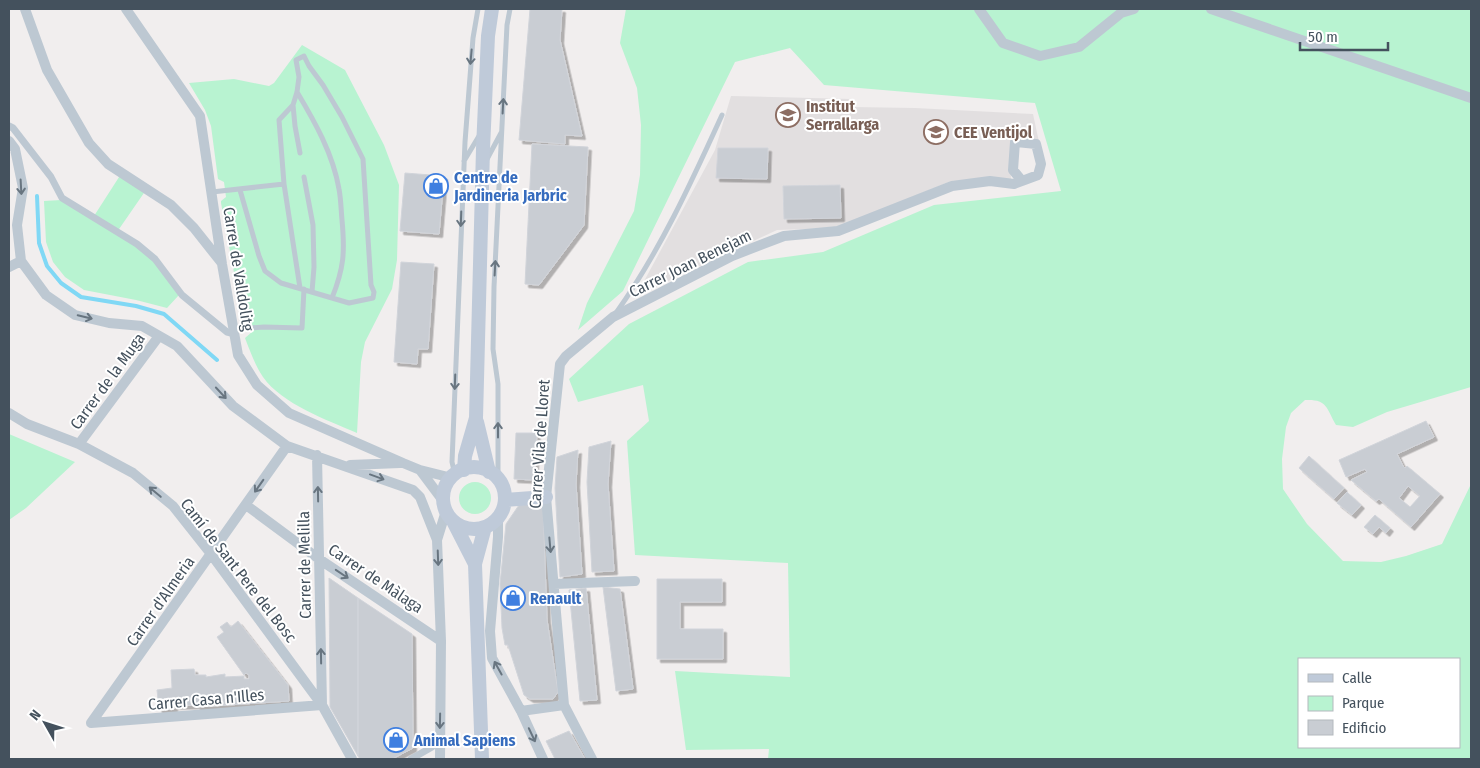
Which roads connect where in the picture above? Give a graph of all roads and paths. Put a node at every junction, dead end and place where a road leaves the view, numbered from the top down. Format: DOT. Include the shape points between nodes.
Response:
graph roads {
  1 [pos="21,9"];
  2 [pos="25,9"];
  3 [pos="126,9"];
  4 [pos="478,9"];
  5 [pos="492,9"];
  6 [pos="510,9"];
  7 [pos="979,9"];
  8 [pos="1134,9"];
  9 [pos="1211,9"];
  10 [pos="30,25"];
  11 [pos="297,92"];
  12 [pos="1471,98"];
  13 [pos="293,105"];
  14 [pos="722,115"];
  15 [pos="484,124"];
  16 [pos="9,126"];
  17 [pos="502,132"];
  18 [pos="9,141"];
  19 [pos="300,153"];
  20 [pos="464,162"];
  21 [pos="483,166"];
  22 [pos="304,177"];
  23 [pos="1022,181"];
  24 [pos="284,184"];
  25 [pos="240,190"];
  26 [pos="212,192"];
  27 [pos="20,261"];
  28 [pos="222,264"];
  29 [pos="9,267"];
  30 [pos="302,288"];
  31 [pos="312,292"];
  32 [pos="332,298"];
  33 [pos="613,317"];
  34 [pos="234,332"];
  35 [pos="158,336"];
  36 [pos="560,364"];
  37 [pos="9,413"];
  38 [pos="476,418"];
  39 [pos="80,444"];
  40 [pos="287,446"];
  41 [pos="317,455"];
  42 [pos="403,463"];
  43 [pos="344,465"];
  44 [pos="420,470"];
  45 [pos="457,474"];
  46 [pos="494,476"];
  47 [pos="546,497"];
  48 [pos="505,500"];
  49 [pos="246,505"];
  50 [pos="448,511"];
  51 [pos="498,518"];
  52 [pos="485,527"];
  53 [pos="437,540"];
  54 [pos="211,554"];
  55 [pos="319,559"];
  56 [pos="475,564"];
  57 [pos="635,581"];
  58 [pos="554,584"];
  59 [pos="441,640"];
  60 [pos="322,705"];
  61 [pos="564,705"];
  62 [pos="521,711"];
  63 [pos="91,723"];
  64 [pos="432,747"];
  65 [pos="352,759"];
  66 [pos="411,759"];
  67 [pos="440,759"];
  68 [pos="482,759"];
  69 [pos="543,759"];
  70 [pos="592,759"];
  1 -- 10 [label="street"];
  2 -- 10 [label="street"];
  3 -- 26 [label="street, Carrer de Valldolitg" via="200,116"];
  4 -- 20 [label="lane, one-way"];
  5 -- 15 [label="main road"];
  17 -- 6 [label="lane, one-way"];
  7 -- 8 [label="street" via="1003,43 1040,56 1079,47 1121,13"];
  9 -- 12 [label="street"];
  10 -- 28 [label="street" via="47,70 89,143 108,164 171,205"];
  11 -- 13 [label="lane"];
  11 -- 32 [label="lane" via="324,142 340,190 344,246 340,278"];
  11 -- 32 [label="lane" via="296,60 304,56 342,117 363,160 373,298 349,303"];
  13 -- 19 [label="lane"];
  13 -- 24 [label="lane" via="279,120"];
  14 -- 33 [label="lane" via="684,196 637,283"];
  15 -- 20 [label="lane"];
  15 -- 21 [label="main road"];
  16 -- 34 [label="street" via="51,177 62,198 156,258 182,294 227,332"];
  17 -- 21 [label="lane"];
  46 -- 17 [label="lane, one-way" via="498,384 493,348"];
  18 -- 27 [label="street, one-way" via="15,150 23,188 17,225"];
  20 -- 45 [label="lane, one-way" via="452,453"];
  21 -- 38 [label="main road"];
  22 -- 31 [label="lane" via="313,225"];
  23 -- 33 [label="street, Carrer Joan Benejam" via="952,186 838,231 784,236 732,256"];
  24 -- 25 [label="lane"];
  24 -- 30 [label="lane"];
  25 -- 26 [label="lane"];
  25 -- 30 [label="lane" via="258,256 265,270 281,283"];
  26 -- 28 [label="street, Carrer de Valldolitg"];
  27 -- 29 [label="street"];
  27 -- 35 [label="street, one-way" via="46,295 75,315 142,326"];
  28 -- 34 [label="street, Carrer de Valldolitg"];
  30 -- 31 [label="lane"];
  30 -- 34 [label="lane" via="302,328 264,327"];
  31 -- 32 [label="lane"];
  33 -- 36 [label="street, Carrer Joan Benejam"];
  34 -- 42 [label="street, Carrer de Valldolitg" via="238,355 258,385 289,413"];
  35 -- 39 [label="street, Carrer de la Muga"];
  35 -- 40 [label="street, one-way" via="177,346 233,406"];
  36 -- 47 [label="street, Carrer Vila de Lloret"];
  37 -- 39 [label="street, Camí de Sant Pere del Bosc" via="27,424"];
  38 -- 45 [label="main road"];
  38 -- 46 [label="main road"];
  54 -- 39 [label="street, Camí de Sant Pere del Bosc, one-way" via="173,506 133,472"];
  40 -- 41 [label="street"];
  40 -- 49 [label="street, Carrer d'Almeria, one-way"];
  41 -- 43 [label="street"];
  55 -- 41 [label="street, Carrer de Melilla, one-way"];
  42 -- 43 [label="street, Carrer de Valldolitg"];
  42 -- 44 [label="street, Carrer de Valldolitg"];
  43 -- 53 [label="street, one-way" via="413,490 420,497"];
  44 -- 45 [label="street, Carrer de Valldolitg"];
  44 -- 50 [label="street"];
  45 -- 46 [label="main road" via="480,468"];
  45 -- 50 [label="main road" via="444,491"];
  46 -- 48 [label="main road" via="504,491"];
  47 -- 48 [label="main road"];
  47 -- 58 [label="street, Carrer Vila de Lloret, one-way"];
  48 -- 51 [label="main road"];
  49 -- 54 [label="street, Carrer d'Almeria"];
  49 -- 55 [label="street, Carrer de Màlaga"];
  50 -- 52 [label="main road" via="461,526 470,529"];
  50 -- 53 [label="street"];
  50 -- 56 [label="main road"];
  51 -- 52 [label="main road"];
  62 -- 51 [label="street, one-way" via="492,658 490,631"];
  52 -- 56 [label="main road"];
  53 -- 59 [label="street, one-way"];
  54 -- 60 [label="street, Camí de Sant Pere del Bosc"];
  54 -- 63 [label="street, Carrer d'Almeria"];
  55 -- 59 [label="street, Carrer de Màlaga, one-way"];
  60 -- 55 [label="street, Carrer de Melilla, one-way"];
  56 -- 68 [label="main road"];
  57 -- 58 [label="street"];
  58 -- 61 [label="street, Carrer Vila de Lloret"];
  59 -- 67 [label="street, one-way"];
  60 -- 63 [label="street, Carrer Casa n'Illes"];
  60 -- 65 [label="street, Camí de Sant Pere del Bosc"];
  61 -- 62 [label="street"];
  61 -- 70 [label="street, Carrer Vila de Lloret"];
  62 -- 69 [label="street, one-way"];
  64 -- 66 [label="street"];
}
